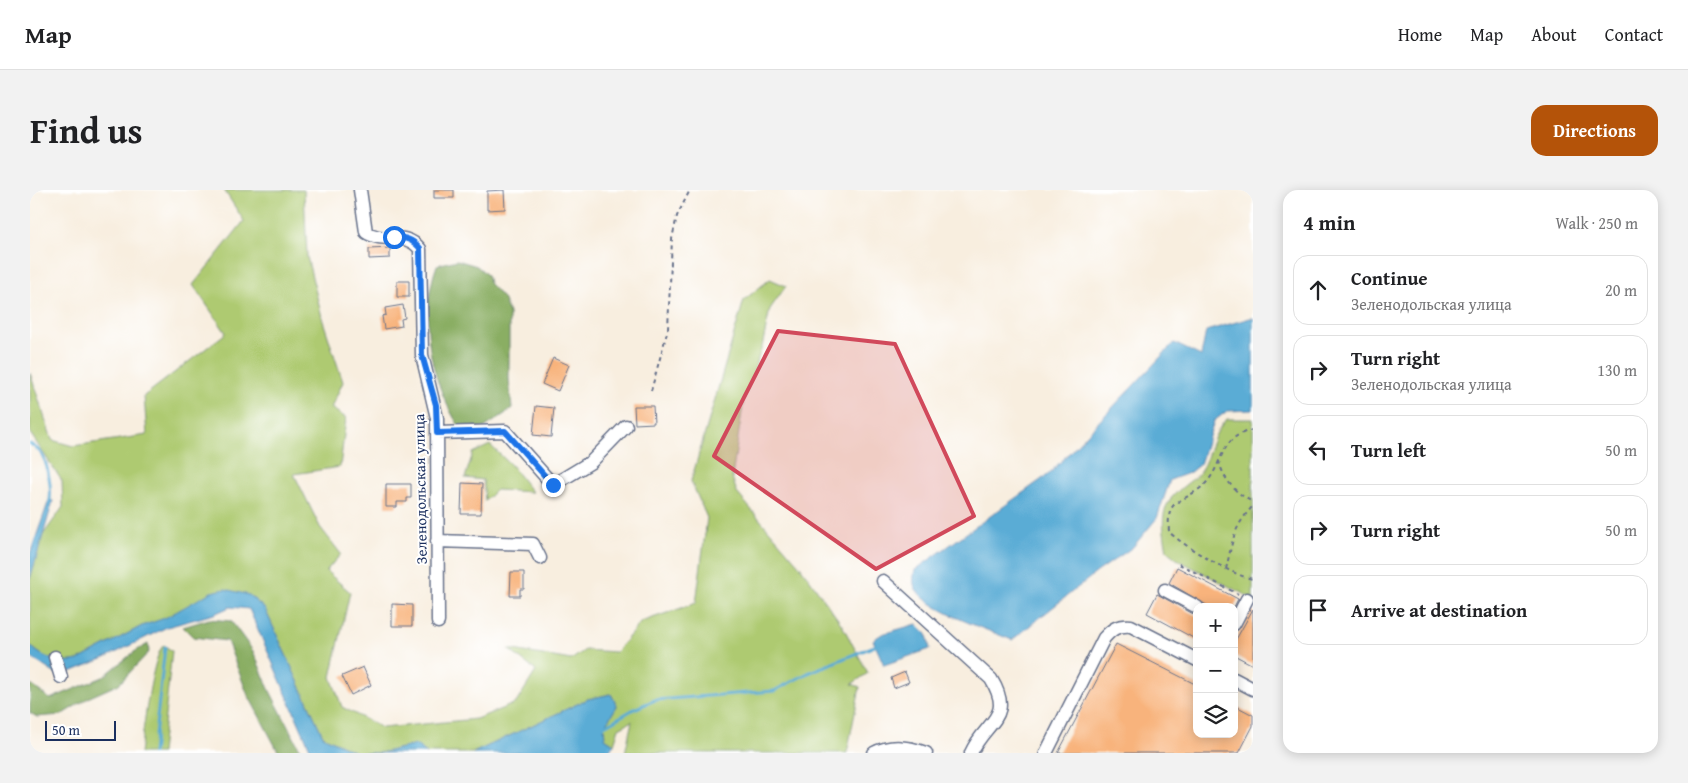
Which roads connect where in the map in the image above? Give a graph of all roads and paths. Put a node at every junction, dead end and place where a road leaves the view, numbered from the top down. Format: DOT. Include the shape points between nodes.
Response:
graph roads {
  1 [pos="360,190"];
  2 [pos="690,190"];
  3 [pos="651,391"];
  4 [pos="626,426"];
  5 [pos="1253,430"];
  6 [pos="437,433"];
  7 [pos="1219,461"];
  8 [pos="1253,502"];
  9 [pos="1253,506"];
  10 [pos="438,541"];
  11 [pos="540,558"];
  12 [pos="1179,564"];
  13 [pos="1226,569"];
  14 [pos="1253,579"];
  15 [pos="883,580"];
  16 [pos="1165,590"];
  17 [pos="1247,599"];
  18 [pos="1193,605"];
  19 [pos="1238,616"];
  20 [pos="438,622"];
  21 [pos="55,657"];
  22 [pos="1193,658"];
  23 [pos="61,677"];
  24 [pos="1238,681"];
  25 [pos="1253,689"];
  26 [pos="874,753"];
  27 [pos="926,753"];
  28 [pos="971,753"];
  29 [pos="1046,753"];
  1 -- 6 [label="street, Зеленодольская улица" via="366,232 372,236 405,238 420,248 422,355 436,405"];
  2 -- 3 [label="path" via="677,216 672,239 668,329"];
  4 -- 6 [label="street" via="591,462 553,485 505,431"];
  5 -- 7 [label="path" via="1230,439"];
  6 -- 10 [label="street, Зеленодольская улица"];
  7 -- 8 [label="path" via="1229,484"];
  7 -- 13 [label="path" via="1206,483 1175,503 1170,511 1169,532"];
  9 -- 13 [label="path" via="1238,524 1230,541"];
  10 -- 11 [label="street" via="534,544"];
  10 -- 20 [label="street, Зеленодольская улица"];
  12 -- 17 [label="path"];
  13 -- 14 [label="path" via="1240,577"];
  15 -- 28 [label="street" via="991,679 1000,694 1000,709"];
  16 -- 18 [label="street"];
  17 -- 19 [label="street"];
  21 -- 23 [label="street"];
  22 -- 29 [label="street" via="1131,626 1112,628"];
  24 -- 25 [label="street"];
  26 -- 27 [label="street" via="896,747"];
}
